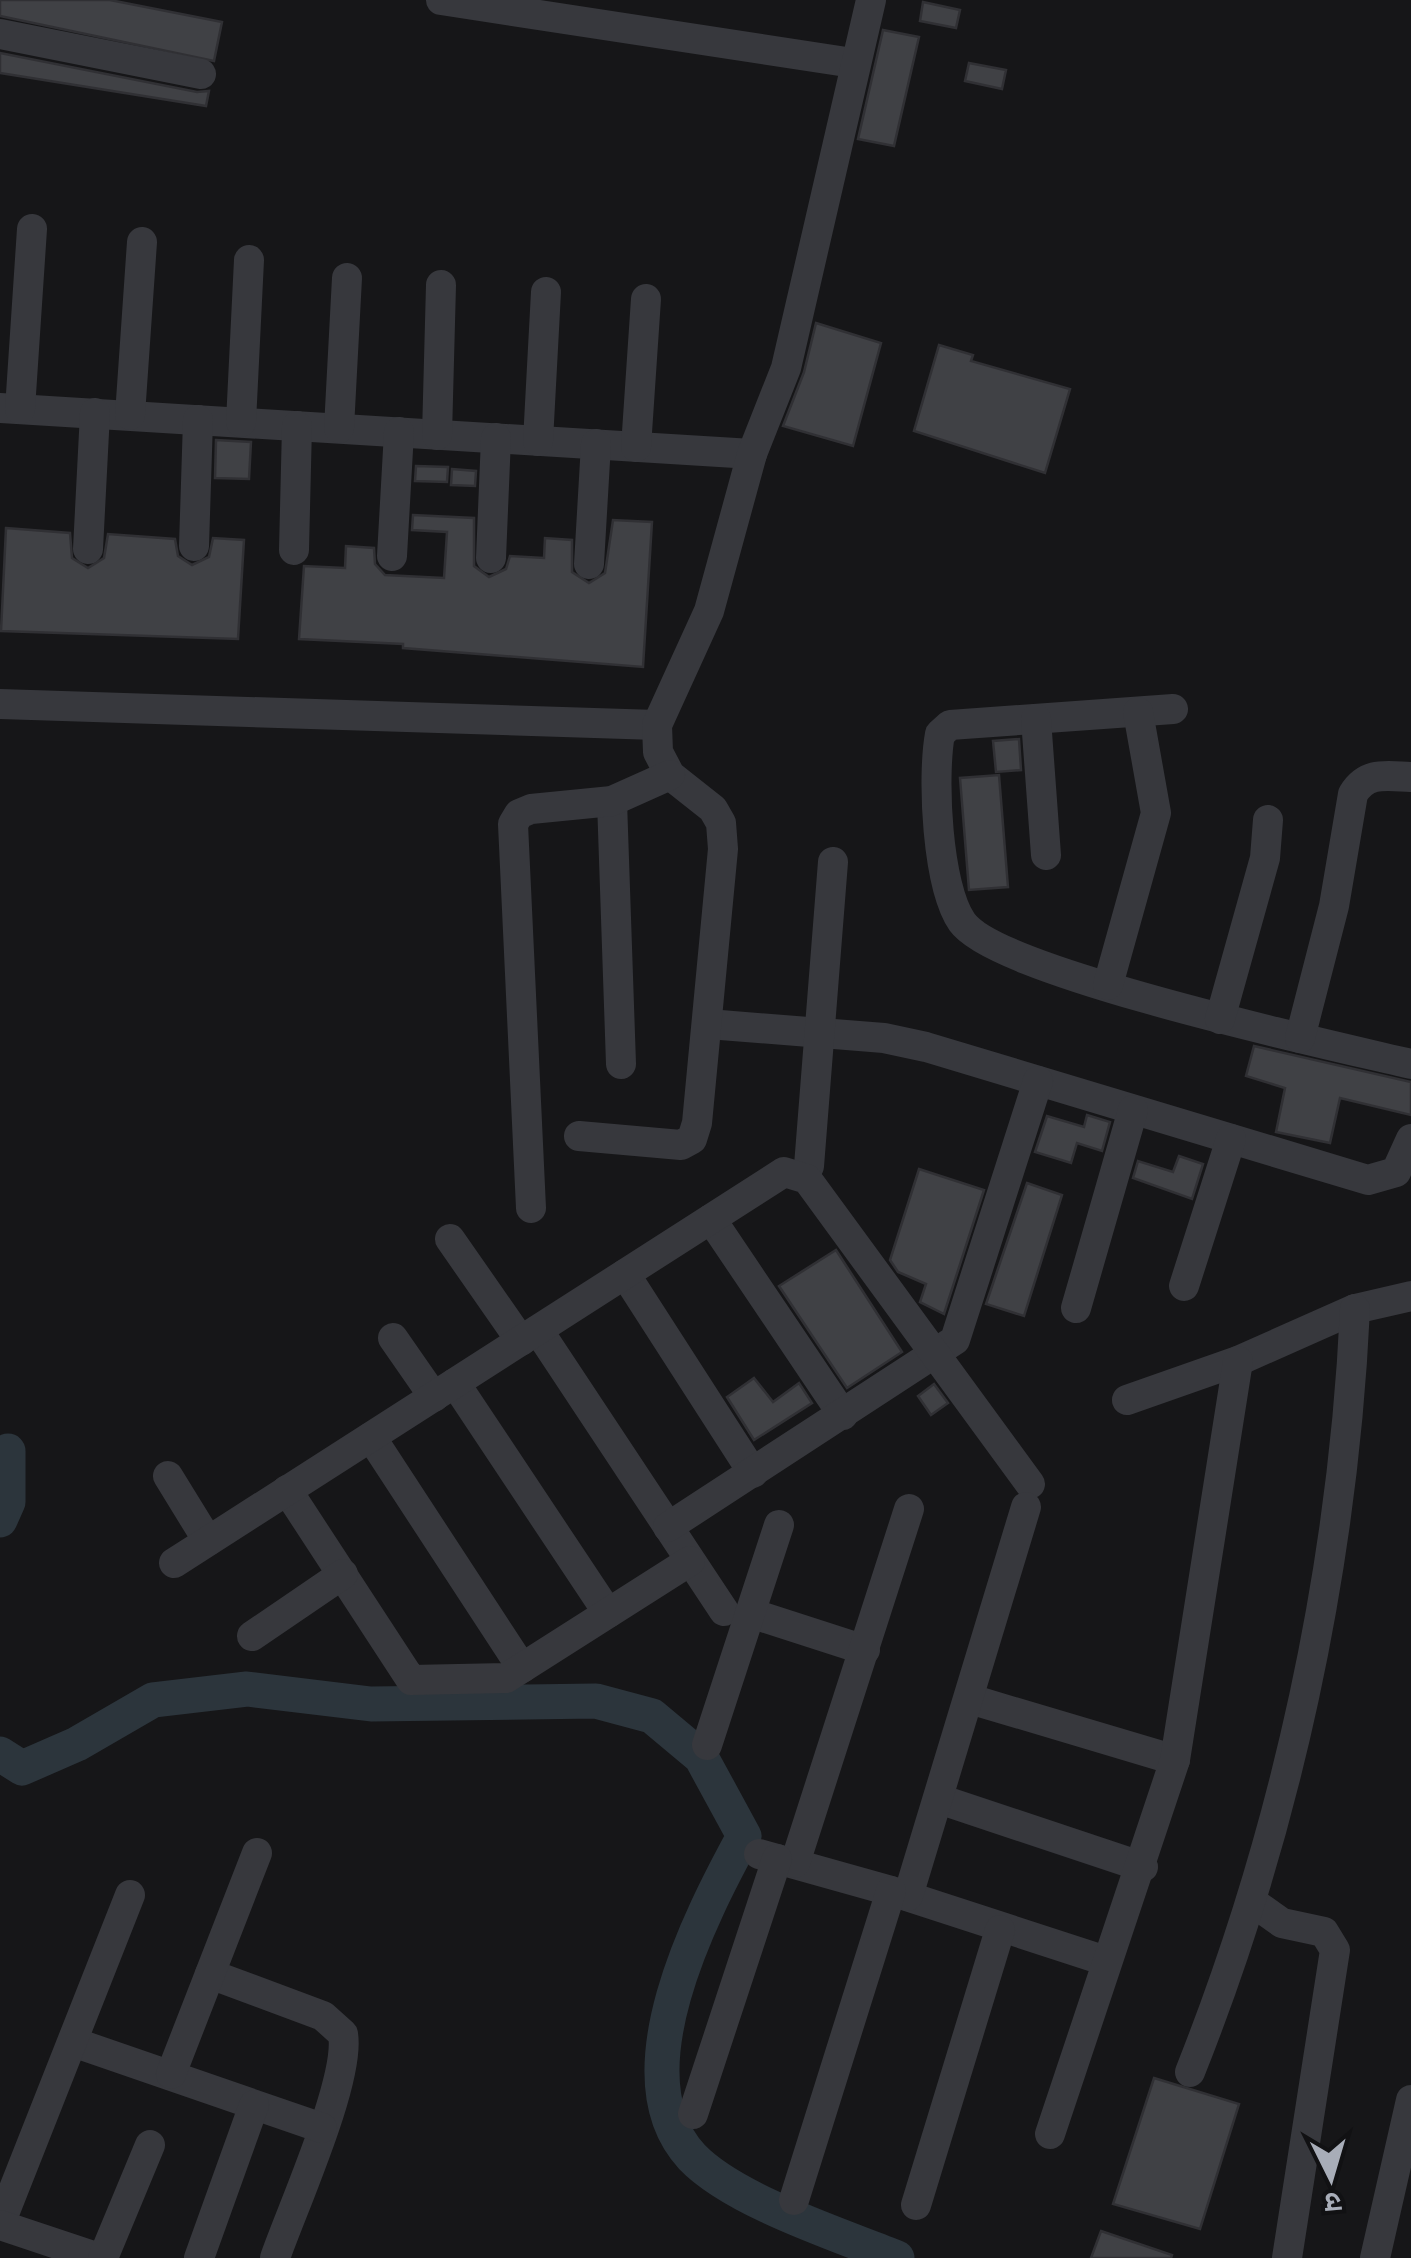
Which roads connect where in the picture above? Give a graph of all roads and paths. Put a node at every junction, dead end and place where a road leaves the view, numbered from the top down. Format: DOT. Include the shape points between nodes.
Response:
graph roads {
  1 [pos="441,0"];
  2 [pos="871,0"];
  3 [pos="0,34"];
  4 [pos="853,63"];
  5 [pos="202,74"];
  6 [pos="32,229"];
  7 [pos="142,242"];
  8 [pos="249,260"];
  9 [pos="347,278"];
  10 [pos="441,284"];
  11 [pos="546,292"];
  12 [pos="646,299"];
  13 [pos="10,408"];
  14 [pos="95,413"];
  15 [pos="130,416"];
  16 [pos="198,420"];
  17 [pos="241,422"];
  18 [pos="297,426"];
  19 [pos="338,428"];
  20 [pos="399,432"];
  21 [pos="437,434"];
  22 [pos="496,438"];
  23 [pos="538,441"];
  24 [pos="596,444"];
  25 [pos="636,447"];
  26 [pos="752,454"];
  27 [pos="194,546"];
  28 [pos="88,549"];
  29 [pos="294,550"];
  30 [pos="392,556"];
  31 [pos="491,558"];
  32 [pos="589,564"];
  33 [pos="0,704"];
  34 [pos="1172,709"];
  35 [pos="1138,712"];
  36 [pos="1036,719"];
  37 [pos="657,726"];
  38 [pos="670,775"];
  39 [pos="1411,777"];
  40 [pos="612,801"];
  41 [pos="1268,820"];
  42 [pos="1046,855"];
  43 [pos="833,862"];
  44 [pos="1108,984"];
  45 [pos="1220,1019"];
  46 [pos="708,1024"];
  47 [pos="819,1031"];
  48 [pos="1300,1038"];
  49 [pos="1410,1060"];
  50 [pos="621,1064"];
  51 [pos="1038,1081"];
  52 [pos="1132,1110"];
  53 [pos="579,1136"];
  54 [pos="1230,1139"];
  55 [pos="1411,1139"];
  56 [pos="808,1166"];
  57 [pos="532,1208"];
  58 [pos="711,1219"];
  59 [pos="450,1239"];
  60 [pos="625,1274"];
  61 [pos="1184,1286"];
  62 [pos="1411,1296"];
  63 [pos="1076,1308"];
  64 [pos="1354,1308"];
  65 [pos="529,1335"];
  66 [pos="393,1338"];
  67 [pos="936,1356"];
  68 [pos="1238,1362"];
  69 [pos="444,1390"];
  70 [pos="1126,1400"];
  71 [pos="843,1415"];
  72 [pos="371,1437"];
  73 [pos="754,1473"];
  74 [pos="168,1476"];
  75 [pos="288,1490"];
  76 [pos="909,1509"];
  77 [pos="779,1526"];
  78 [pos="668,1528"];
  79 [pos="208,1541"];
  80 [pos="690,1561"];
  81 [pos="174,1563"];
  82 [pos="343,1574"];
  83 [pos="737,1612"];
  84 [pos="608,1613"];
  85 [pos="252,1636"];
  86 [pos="865,1650"];
  87 [pos="522,1668"];
  88 [pos="970,1699"];
  89 [pos="708,1746"];
  90 [pos="1175,1760"];
  91 [pos="939,1799"];
  92 [pos="256,1853"];
  93 [pos="777,1859"];
  94 [pos="1143,1866"];
  95 [pos="899,1893"];
  96 [pos="130,1895"];
  97 [pos="1251,1901"];
  98 [pos="1000,1930"];
  99 [pos="1106,1962"];
  100 [pos="210,1974"];
  101 [pos="72,2042"];
  102 [pos="1190,2072"];
  103 [pos="170,2074"];
  104 [pos="1411,2100"];
  105 [pos="254,2104"];
  106 [pos="693,2114"];
  107 [pos="322,2128"];
  108 [pos="1050,2134"];
  109 [pos="150,2146"];
  110 [pos="1400,2182"];
  111 [pos="794,2200"];
  112 [pos="916,2204"];
  113 [pos="0,2224"];
  114 [pos="101,2258"];
  115 [pos="199,2258"];
  116 [pos="275,2258"];
  117 [pos="1287,2258"];
  118 [pos="1375,2258"];
  1 -- 4 [label="street"];
  2 -- 4 [label="street"];
  3 -- 5 [label="street"];
  4 -- 26 [label="street" via="786,368"];
  6 -- 13 [label="street"];
  7 -- 15 [label="street"];
  8 -- 17 [label="street"];
  9 -- 19 [label="street"];
  10 -- 21 [label="street"];
  11 -- 23 [label="street"];
  12 -- 25 [label="street"];
  13 -- 14 [label="street"];
  14 -- 15 [label="street"];
  14 -- 28 [label="street"];
  15 -- 16 [label="street"];
  16 -- 17 [label="street"];
  16 -- 27 [label="street"];
  17 -- 18 [label="street"];
  18 -- 19 [label="street"];
  18 -- 29 [label="street"];
  19 -- 20 [label="street"];
  20 -- 21 [label="street"];
  20 -- 30 [label="street"];
  21 -- 22 [label="street"];
  22 -- 23 [label="street"];
  22 -- 31 [label="street"];
  23 -- 24 [label="street"];
  24 -- 25 [label="street"];
  24 -- 32 [label="street"];
  25 -- 26 [label="street"];
  26 -- 37 [label="street" via="710,611"];
  33 -- 37 [label="street"];
  34 -- 35 [label="street"];
  35 -- 36 [label="street"];
  35 -- 44 [label="street" via="1156,813"];
  36 -- 42 [label="street"];
  36 -- 44 [label="street" via="950,725 940,734 950,900 964,925 984,940"];
  37 -- 38 [label="street" via="658,752"];
  38 -- 40 [label="street"];
  38 -- 46 [label="street" via="714,809 721,823"];
  39 -- 48 [label="street" via="1376,775 1361,780 1352,794 1334,906"];
  40 -- 50 [label="street"];
  40 -- 57 [label="street" via="531,809 513,824"];
  41 -- 45 [label="street" via="1266,858"];
  43 -- 47 [label="street"];
  44 -- 45 [label="street"];
  45 -- 48 [label="street"];
  46 -- 47 [label="street"];
  46 -- 53 [label="street" via="692,1139 670,1146"];
  47 -- 51 [label="street" via="898,1041"];
  47 -- 56 [label="street"];
  48 -- 49 [label="street"];
  51 -- 52 [label="street"];
  51 -- 67 [label="street" via="955,1340"];
  52 -- 54 [label="street"];
  52 -- 63 [label="street"];
  54 -- 55 [label="street" via="1368,1180 1396,1172"];
  54 -- 61 [label="street"];
  58 -- 60 [label="street"];
  58 -- 67 [label="street" via="784,1172 807,1180"];
  58 -- 71 [label="street"];
  59 -- 65 [label="street"];
  60 -- 65 [label="street"];
  60 -- 73 [label="street"];
  62 -- 64 [label="street"];
  64 -- 68 [label="street"];
  64 -- 97 [label="street" via="1338,1494 1316,1622"];
  65 -- 69 [label="street"];
  65 -- 78 [label="street"];
  66 -- 69 [label="street"];
  67 -- 71 [label="street"];
  67 -- 88 [label="street" via="1028,1496"];
  68 -- 70 [label="street"];
  68 -- 90 [label="street"];
  69 -- 72 [label="street"];
  69 -- 84 [label="street"];
  71 -- 73 [label="street"];
  72 -- 75 [label="street"];
  72 -- 87 [label="street"];
  73 -- 78 [label="street"];
  74 -- 79 [label="street"];
  75 -- 79 [label="street"];
  75 -- 82 [label="street"];
  76 -- 86 [label="street"];
  77 -- 83 [label="street"];
  78 -- 80 [label="street"];
  79 -- 81 [label="street"];
  80 -- 83 [label="street"];
  80 -- 84 [label="street"];
  82 -- 85 [label="street"];
  82 -- 87 [label="street" via="411,1680 506,1678"];
  83 -- 86 [label="street"];
  83 -- 89 [label="street"];
  84 -- 87 [label="street"];
  86 -- 93 [label="street"];
  88 -- 90 [label="street"];
  88 -- 91 [label="street"];
  90 -- 94 [label="street"];
  91 -- 94 [label="street"];
  91 -- 95 [label="street"];
  92 -- 100 [label="street"];
  93 -- 95 [label="street"];
  93 -- 106 [label="street"];
  94 -- 99 [label="street"];
  95 -- 98 [label="street"];
  95 -- 111 [label="street"];
  96 -- 101 [label="street"];
  97 -- 102 [label="street"];
  97 -- 117 [label="street" via="1282,1923 1324,1932 1335,1950"];
  98 -- 99 [label="street"];
  98 -- 112 [label="street"];
  99 -- 108 [label="street"];
  100 -- 103 [label="street"];
  100 -- 107 [label="street" via="323,2016 343,2034"];
  101 -- 103 [label="street"];
  101 -- 113 [label="street"];
  103 -- 105 [label="street"];
  104 -- 110 [label="street"];
  105 -- 107 [label="street"];
  105 -- 115 [label="street"];
  107 -- 116 [label="street"];
  109 -- 114 [label="street"];
  110 -- 118 [label="street"];
  113 -- 114 [label="street"];
}
